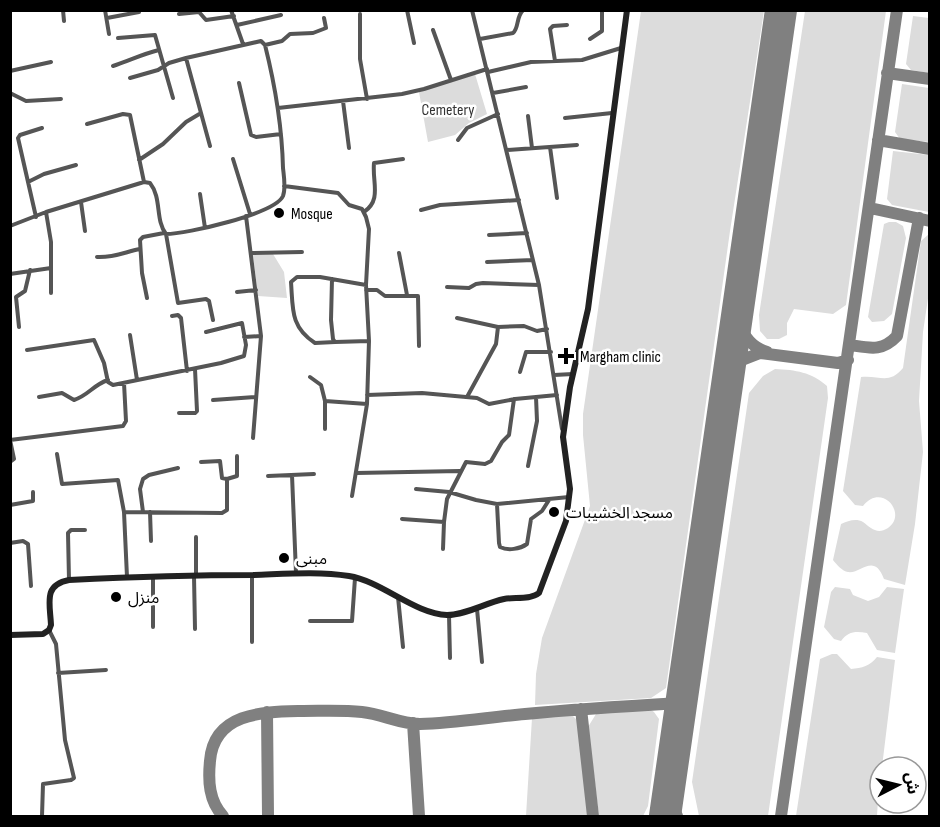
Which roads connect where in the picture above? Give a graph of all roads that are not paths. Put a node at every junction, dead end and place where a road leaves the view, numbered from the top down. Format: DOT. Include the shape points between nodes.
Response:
graph roads {
  1 [pos="63,10"];
  2 [pos="105,10"];
  3 [pos="231,10"];
  4 [pos="407,10"];
  5 [pos="472,10"];
  6 [pos="523,10"];
  7 [pos="602,10"];
  8 [pos="627,10"];
  9 [pos="139,12"];
  10 [pos="179,14"];
  11 [pos="360,14"];
  12 [pos="281,15"];
  13 [pos="234,16"];
  14 [pos="106,18"];
  15 [pos="324,18"];
  16 [pos="64,21"];
  17 [pos="237,25"];
  18 [pos="567,25"];
  19 [pos="433,30"];
  20 [pos="109,34"];
  21 [pos="118,38"];
  22 [pos="480,39"];
  23 [pos="590,39"];
  24 [pos="414,43"];
  25 [pos="243,44"];
  26 [pos="266,45"];
  27 [pos="621,48"];
  28 [pos="159,50"];
  29 [pos="186,58"];
  30 [pos="555,61"];
  31 [pos="51,62"];
  32 [pos="113,66"];
  33 [pos="164,66"];
  34 [pos="10,71"];
  35 [pos="487,71"];
  36 [pos="130,78"];
  37 [pos="451,80"];
  38 [pos="239,82"];
  39 [pos="526,87"];
  40 [pos="10,93"];
  41 [pos="493,93"];
  42 [pos="173,98"];
  43 [pos="61,99"];
  44 [pos="368,99"];
  45 [pos="343,101"];
  46 [pos="278,108"];
  47 [pos="201,113"];
  48 [pos="612,113"];
  49 [pos="498,114"];
  50 [pos="528,116"];
  51 [pos="565,117"];
  52 [pos="87,124"];
  53 [pos="42,128"];
  54 [pos="280,134"];
  55 [pos="458,140"];
  56 [pos="577,145"];
  57 [pos="210,146"];
  58 [pos="550,147"];
  59 [pos="349,148"];
  60 [pos="532,148"];
  61 [pos="507,150"];
  62 [pos="233,159"];
  63 [pos="403,159"];
  64 [pos="139,160"];
  65 [pos="76,165"];
  66 [pos="28,182"];
  67 [pos="144,182"];
  68 [pos="284,186"];
  69 [pos="200,194"];
  70 [pos="557,198"];
  71 [pos="519,200"];
  72 [pos="81,202"];
  73 [pos="421,210"];
  74 [pos="46,212"];
  75 [pos="364,212"];
  76 [pos="248,215"];
  77 [pos="36,217"];
  78 [pos="10,226"];
  79 [pos="205,228"];
  80 [pos="85,231"];
  81 [pos="165,233"];
  82 [pos="527,233"];
  83 [pos="489,235"];
  84 [pos="140,249"];
  85 [pos="302,252"];
  86 [pos="251,253"];
  87 [pos="399,253"];
  88 [pos="97,257"];
  89 [pos="533,260"];
  90 [pos="487,262"];
  91 [pos="51,268"];
  92 [pos="30,270"];
  93 [pos="10,274"];
  94 [pos="332,279"];
  95 [pos="539,285"];
  96 [pos="366,287"];
  97 [pos="447,287"];
  98 [pos="256,290"];
  99 [pos="237,292"];
  100 [pos="51,293"];
  101 [pos="407,295"];
  102 [pos="147,298"];
  103 [pos="172,316"];
  104 [pos="457,318"];
  105 [pos="213,320"];
  106 [pos="18,327"];
  107 [pos="498,327"];
  108 [pos="547,329"];
  109 [pos="206,332"];
  110 [pos="130,335"];
  111 [pos="261,336"];
  112 [pos="244,337"];
  113 [pos="369,341"];
  114 [pos="335,342"];
  115 [pos="419,346"];
  116 [pos="27,351"];
  117 [pos="551,352"];
  118 [pos="195,369"];
  119 [pos="188,371"];
  120 [pos="520,372"];
  121 [pos="573,374"];
  122 [pos="554,375"];
  123 [pos="310,377"];
  124 [pos="108,380"];
  125 [pos="137,380"];
  126 [pos="123,383"];
  127 [pos="367,395"];
  128 [pos="557,395"];
  129 [pos="39,397"];
  130 [pos="467,397"];
  131 [pos="536,397"];
  132 [pos="255,398"];
  133 [pos="514,399"];
  134 [pos="213,400"];
  135 [pos="325,401"];
  136 [pos="367,404"];
  137 [pos="179,413"];
  138 [pos="325,429"];
  139 [pos="563,437"];
  140 [pos="253,438"];
  141 [pos="10,440"];
  142 [pos="57,454"];
  143 [pos="237,456"];
  144 [pos="10,462"];
  145 [pos="201,462"];
  146 [pos="528,466"];
  147 [pos="178,468"];
  148 [pos="460,471"];
  149 [pos="356,473"];
  150 [pos="314,474"];
  151 [pos="292,475"];
  152 [pos="268,476"];
  153 [pos="227,479"];
  154 [pos="416,489"];
  155 [pos="33,492"];
  156 [pos="449,492"];
  157 [pos="352,496"];
  158 [pos="570,497"];
  159 [pos="549,500"];
  160 [pos="498,504"];
  161 [pos="10,505"];
  162 [pos="124,512"];
  163 [pos="143,512"];
  164 [pos="150,512"];
  165 [pos="402,519"];
  166 [pos="444,522"];
  167 [pos="84,530"];
  168 [pos="196,537"];
  169 [pos="151,541"];
  170 [pos="10,543"];
  171 [pos="443,549"];
  172 [pos="296,574"];
  173 [pos="195,575"];
  174 [pos="252,575"];
  175 [pos="153,577"];
  176 [pos="355,577"];
  177 [pos="128,578"];
  178 [pos="69,580"];
  179 [pos="31,586"];
  180 [pos="398,596"];
  181 [pos="477,608"];
  182 [pos="449,615"];
  183 [pos="310,621"];
  184 [pos="153,627"];
  185 [pos="195,629"];
  186 [pos="49,630"];
  187 [pos="10,635"];
  188 [pos="252,642"];
  189 [pos="403,647"];
  190 [pos="450,658"];
  191 [pos="482,662"];
  192 [pos="106,670"];
  193 [pos="58,673"];
  194 [pos="42,816"];
  1 -- 16 [label="street"];
  2 -- 14 [label="street"];
  3 -- 13 [label="street"];
  4 -- 24 [label="street"];
  5 -- 22 [label="street"];
  6 -- 22 [label="street" via="513,33"];
  7 -- 23 [label="street" via="602,31"];
  8 -- 27 [label="main road"];
  9 -- 14 [label="street"];
  10 -- 13 [label="street" via="199,12 206,21"];
  11 -- 44 [label="street" via="360,59"];
  12 -- 17 [label="street"];
  13 -- 17 [label="street"];
  14 -- 20 [label="street"];
  15 -- 26 [label="street" via="325,30 290,34 282,41"];
  17 -- 25 [label="street"];
  18 -- 30 [label="street" via="550,29"];
  19 -- 37 [label="street"];
  21 -- 28 [label="street" via="154,35"];
  22 -- 35 [label="street"];
  25 -- 26 [label="street" via="261,41"];
  25 -- 29 [label="street"];
  26 -- 46 [label="street"];
  27 -- 30 [label="street" via="582,60"];
  27 -- 48 [label="main road"];
  28 -- 32 [label="street"];
  28 -- 33 [label="street"];
  29 -- 33 [label="street"];
  29 -- 47 [label="street"];
  30 -- 35 [label="street"];
  31 -- 34 [label="street"];
  33 -- 36 [label="street"];
  33 -- 42 [label="street"];
  35 -- 37 [label="street"];
  35 -- 41 [label="street"];
  37 -- 44 [label="street"];
  38 -- 54 [label="street" via="250,135"];
  39 -- 41 [label="street"];
  40 -- 43 [label="street" via="26,101"];
  41 -- 49 [label="street"];
  44 -- 45 [label="street"];
  45 -- 46 [label="street"];
  45 -- 59 [label="street"];
  46 -- 54 [label="street"];
  47 -- 57 [label="street"];
  47 -- 64 [label="street"];
  48 -- 51 [label="street"];
  48 -- 121 [label="main road" via="588,309"];
  49 -- 55 [label="street" via="470,126"];
  49 -- 61 [label="street"];
  50 -- 60 [label="street"];
  52 -- 64 [label="street" via="130,115"];
  53 -- 66 [label="street" via="18,138"];
  54 -- 68 [label="street"];
  56 -- 58 [label="street"];
  58 -- 60 [label="street"];
  58 -- 70 [label="street"];
  60 -- 61 [label="street"];
  61 -- 71 [label="street"];
  62 -- 76 [label="street"];
  63 -- 75 [label="street" via="374,163 374,200"];
  64 -- 67 [label="street"];
  65 -- 66 [label="street"];
  66 -- 77 [label="street"];
  67 -- 72 [label="street"];
  67 -- 81 [label="street" via="154,188"];
  68 -- 75 [label="street" via="334,192"];
  68 -- 76 [label="street" via="277,204"];
  69 -- 79 [label="street"];
  71 -- 73 [label="street" via="440,205"];
  71 -- 82 [label="street"];
  72 -- 74 [label="street"];
  72 -- 80 [label="street"];
  74 -- 77 [label="street"];
  74 -- 91 [label="street"];
  75 -- 96 [label="street" via="369,229"];
  76 -- 79 [label="street"];
  76 -- 86 [label="street"];
  77 -- 78 [label="street"];
  79 -- 81 [label="street"];
  81 -- 84 [label="street" via="143,237"];
  81 -- 105 [label="street" via="178,303 207,299"];
  82 -- 83 [label="street"];
  82 -- 89 [label="street"];
  84 -- 88 [label="street" via="110,258"];
  84 -- 102 [label="street"];
  85 -- 86 [label="street"];
  86 -- 98 [label="street"];
  87 -- 101 [label="street"];
  89 -- 90 [label="street"];
  89 -- 95 [label="street"];
  91 -- 92 [label="street"];
  91 -- 100 [label="street"];
  92 -- 93 [label="street"];
  92 -- 106 [label="street" via="25,291 16,297"];
  94 -- 96 [label="street"];
  94 -- 114 [label="street"];
  94 -- 114 [label="street" via="297,277 291,282 298,328 315,343"];
  95 -- 97 [label="street" via="483,283 471,288"];
  95 -- 108 [label="street"];
  96 -- 101 [label="street" via="385,296"];
  96 -- 113 [label="street"];
  98 -- 99 [label="street"];
  98 -- 111 [label="street"];
  101 -- 115 [label="street" via="418,298"];
  103 -- 119 [label="street" via="181,318"];
  104 -- 107 [label="street"];
  107 -- 108 [label="street"];
  107 -- 130 [label="street" via="496,344"];
  108 -- 117 [label="street"];
  109 -- 112 [label="street" via="242,323"];
  110 -- 125 [label="street"];
  111 -- 112 [label="street"];
  111 -- 132 [label="street"];
  112 -- 118 [label="street" via="246,350 242,357"];
  113 -- 114 [label="street"];
  113 -- 127 [label="street"];
  116 -- 124 [label="street" via="94,340"];
  117 -- 120 [label="street" via="526,352"];
  117 -- 122 [label="street"];
  118 -- 119 [label="street"];
  118 -- 137 [label="street" via="197,411"];
  119 -- 125 [label="street"];
  121 -- 122 [label="street"];
  121 -- 139 [label="main road"];
  122 -- 128 [label="street"];
  123 -- 135 [label="street" via="321,385"];
  124 -- 126 [label="street" via="113,385"];
  124 -- 129 [label="street" via="96,385 87,396 74,400 62,393"];
  125 -- 126 [label="street"];
  126 -- 141 [label="street" via="123,426"];
  127 -- 130 [label="street" via="422,393"];
  127 -- 136 [label="street"];
  128 -- 131 [label="street"];
  128 -- 139 [label="street"];
  130 -- 133 [label="street" via="488,404"];
  131 -- 133 [label="street"];
  131 -- 146 [label="street" via="537,421"];
  132 -- 134 [label="street"];
  132 -- 140 [label="street"];
  133 -- 148 [label="street" via="509,435 491,461 466,462"];
  135 -- 136 [label="street"];
  135 -- 138 [label="street"];
  136 -- 149 [label="street"];
  139 -- 158 [label="main road"];
  141 -- 144 [label="street" via="14,459"];
  142 -- 162 [label="street" via="62,484 118,480"];
  143 -- 153 [label="street" via="237,476"];
  145 -- 153 [label="street" via="219,460 222,478"];
  147 -- 163 [label="street" via="142,479"];
  148 -- 149 [label="street"];
  148 -- 156 [label="street"];
  149 -- 157 [label="street"];
  150 -- 151 [label="street"];
  151 -- 152 [label="street"];
  151 -- 172 [label="street"];
  153 -- 164 [label="street" via="227,508 222,513"];
  154 -- 156 [label="street"];
  155 -- 161 [label="street" via="33,501"];
  156 -- 160 [label="street"];
  156 -- 166 [label="street"];
  158 -- 159 [label="street"];
  158 -- 181 [label="main road" via="566,521 539,593"];
  159 -- 160 [label="street"];
  159 -- 160 [label="street" via="531,519 527,544 507,550 499,543"];
  162 -- 163 [label="street"];
  162 -- 177 [label="street"];
  163 -- 164 [label="street"];
  164 -- 169 [label="street"];
  165 -- 166 [label="street"];
  166 -- 171 [label="street"];
  167 -- 178 [label="street" via="68,533"];
  168 -- 173 [label="street"];
  170 -- 179 [label="street" via="28,544"];
  172 -- 174 [label="main road"];
  172 -- 176 [label="main road"];
  173 -- 174 [label="main road"];
  173 -- 175 [label="main road"];
  173 -- 185 [label="street"];
  174 -- 188 [label="street"];
  175 -- 177 [label="main road"];
  175 -- 184 [label="street"];
  176 -- 180 [label="main road"];
  176 -- 183 [label="street" via="352,621"];
  177 -- 178 [label="main road"];
  178 -- 186 [label="main road" via="51,590"];
  180 -- 182 [label="main road"];
  180 -- 189 [label="street"];
  181 -- 182 [label="main road"];
  181 -- 191 [label="street"];
  182 -- 190 [label="street"];
  186 -- 187 [label="main road"];
  186 -- 193 [label="street" via="55,639"];
  192 -- 193 [label="street"];
  193 -- 194 [label="street" via="65,740 74,778 42,784"];
}
